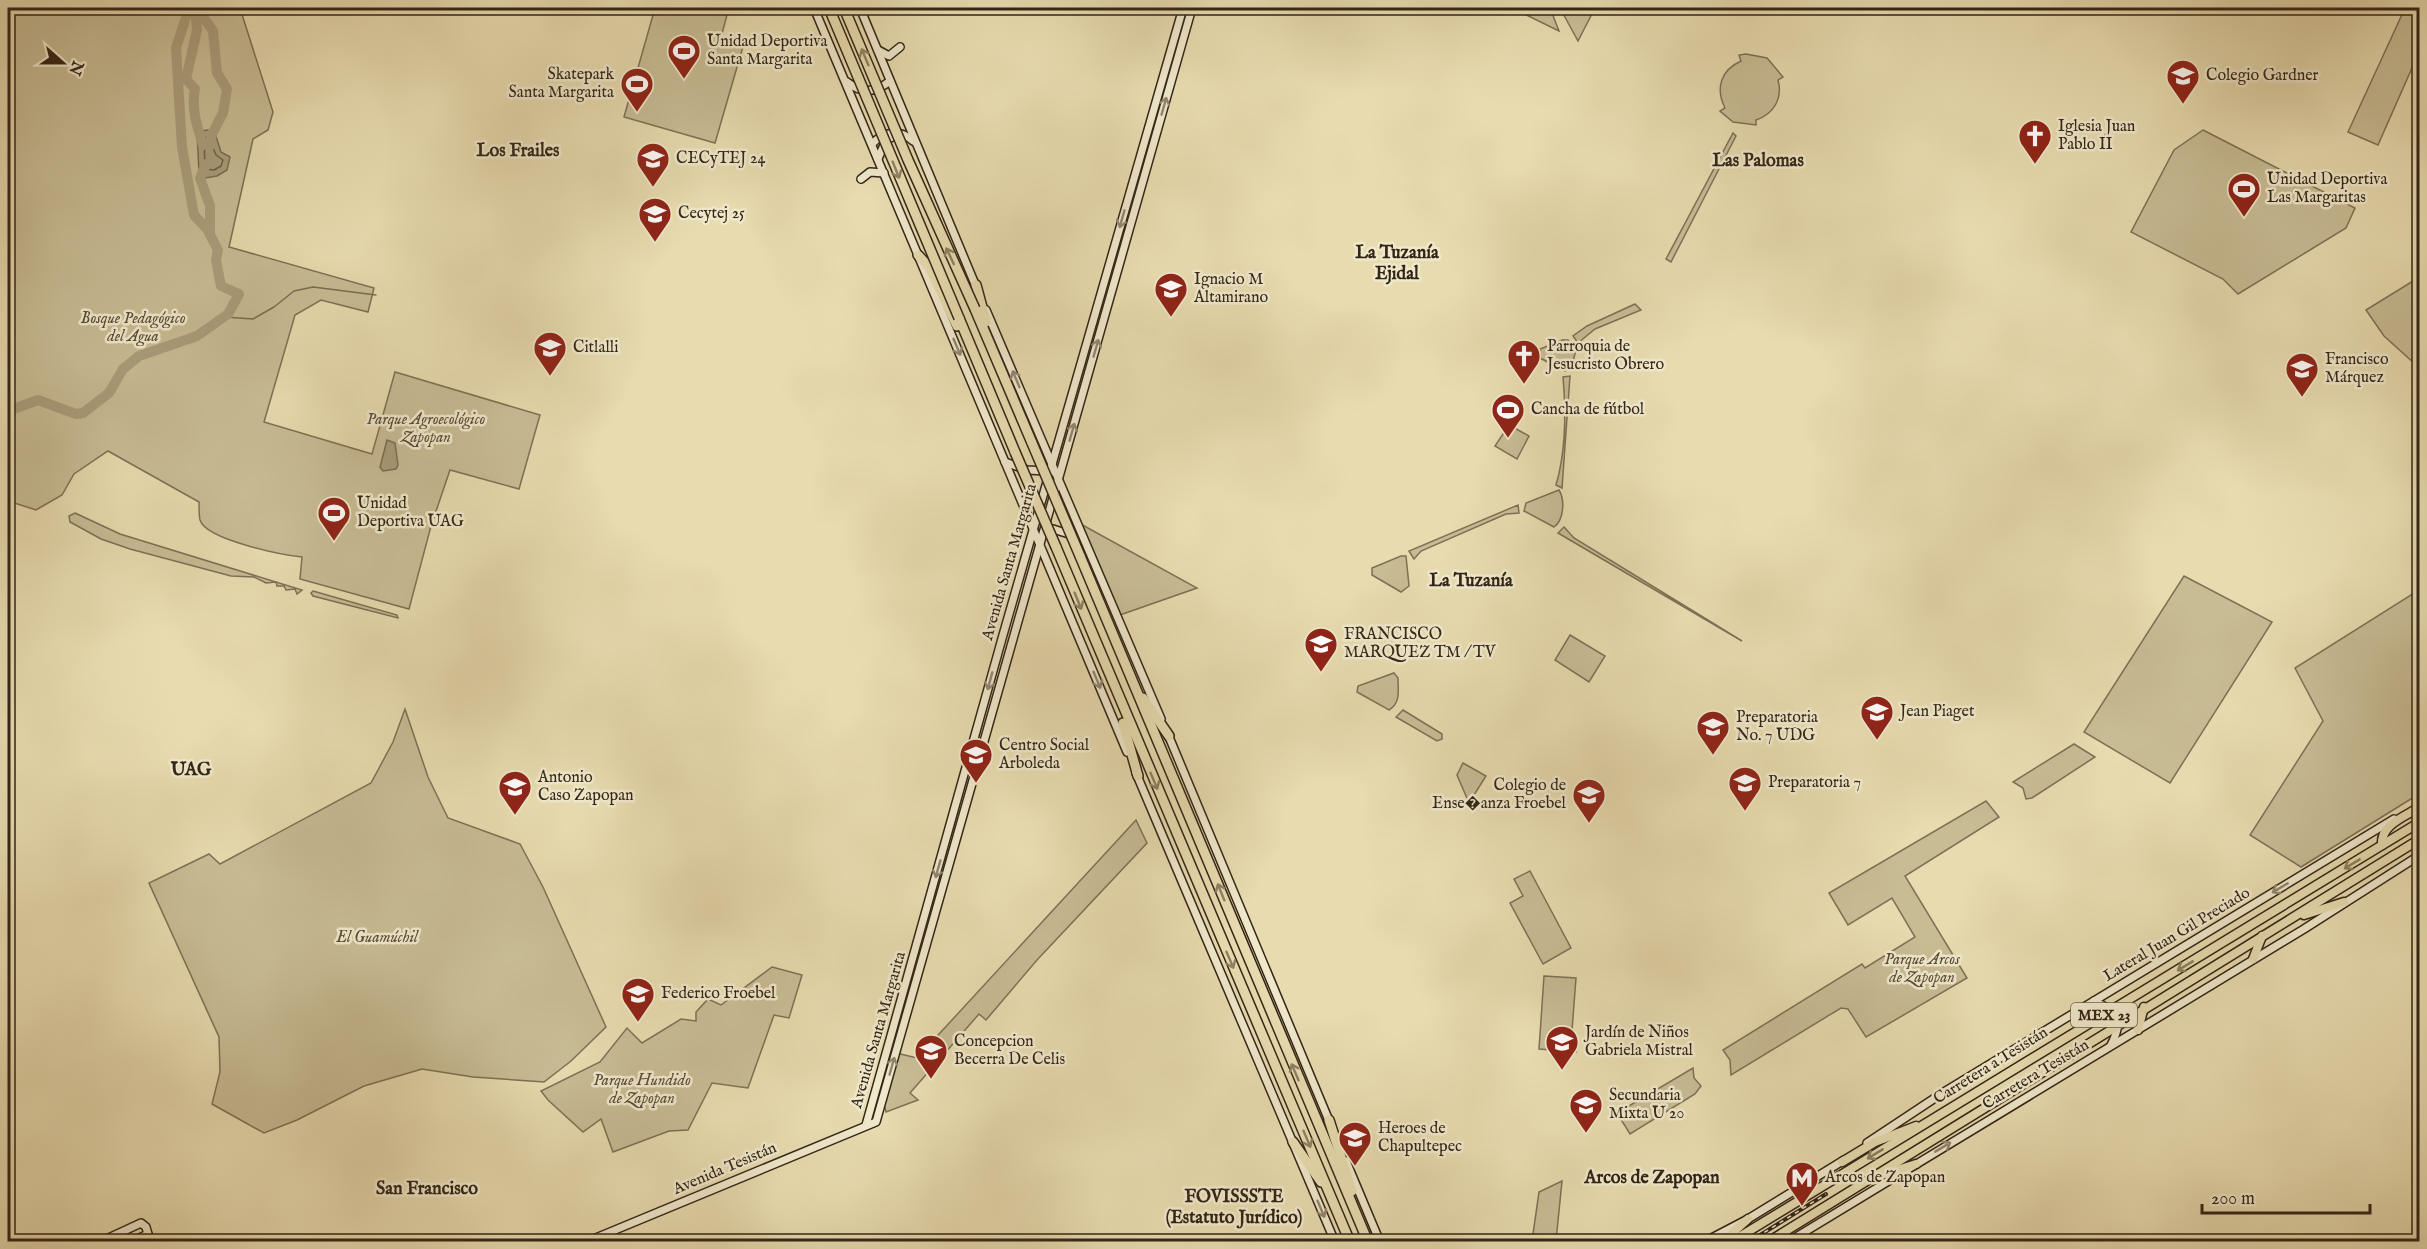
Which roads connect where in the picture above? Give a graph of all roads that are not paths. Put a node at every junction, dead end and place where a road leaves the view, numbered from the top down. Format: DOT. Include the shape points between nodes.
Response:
graph roads {
  1 [pos="814,8"];
  2 [pos="829,8"];
  3 [pos="844,8"];
  4 [pos="860,8"];
  5 [pos="1183,8"];
  6 [pos="1192,8"];
  7 [pos="900,47"];
  8 [pos="876,48"];
  9 [pos="882,66"];
  10 [pos="846,81"];
  11 [pos="890,81"];
  12 [pos="860,90"];
  13 [pos="902,134"];
  14 [pos="915,143"];
  15 [pos="872,144"];
  16 [pos="878,159"];
  17 [pos="884,173"];
  18 [pos="861,179"];
  19 [pos="918,255"];
  20 [pos="976,285"];
  21 [pos="973,353"];
  22 [pos="1003,373"];
  23 [pos="1039,433"];
  24 [pos="1059,437"];
  25 [pos="1064,460"];
  26 [pos="1005,462"];
  27 [pos="1052,467"];
  28 [pos="1027,470"];
  29 [pos="1059,480"];
  30 [pos="1033,527"];
  31 [pos="1044,531"];
  32 [pos="1066,532"];
  33 [pos="1037,535"];
  34 [pos="1029,544"];
  35 [pos="1087,545"];
  36 [pos="1042,547"];
  37 [pos="1126,670"];
  38 [pos="1112,686"];
  39 [pos="1169,736"];
  40 [pos="1137,776"];
  41 [pos="2420,805"];
  42 [pos="2420,822"];
  43 [pos="2420,839"];
  44 [pos="2382,845"];
  45 [pos="2420,855"];
  46 [pos="2344,902"];
  47 [pos="2289,920"];
  48 [pos="2262,936"];
  49 [pos="2253,959"];
  50 [pos="2094,1001"];
  51 [pos="2144,1007"];
  52 [pos="2112,1010"];
  53 [pos="2117,1024"];
  54 [pos="2138,1029"];
  55 [pos="2111,1045"];
  56 [pos="1329,1120"];
  57 [pos="1931,1121"];
  58 [pos="876,1122"];
  59 [pos="866,1125"];
  60 [pos="1293,1142"];
  61 [pos="1842,1162"];
  62 [pos="1916,1164"];
  63 [pos="1857,1186"];
  64 [pos="1332,1197"];
  65 [pos="1748,1219"];
  66 [pos="149,1238"];
  67 [pos="100,1242"];
  68 [pos="131,1242"];
  69 [pos="586,1242"];
  70 [pos="1335,1242"];
  71 [pos="1350,1242"];
  72 [pos="1368,1242"];
  73 [pos="1380,1242"];
  74 [pos="1704,1242"];
  75 [pos="1722,1242"];
  76 [pos="1731,1242"];
  77 [pos="1768,1242"];
  78 [pos="1788,1242"];
  1 -- 10 [label="main road"];
  2 -- 21 [label="highway, one-way, bridge"];
  22 -- 3 [label="highway, one-way, bridge"];
  4 -- 8 [label="main road"];
  5 -- 24 [label="main road, Avenida Santa Margarita, one-way"];
  25 -- 6 [label="main road, Avenida Santa Margarita, one-way"];
  7 -- 8 [label="main road" via="889,56"];
  8 -- 9 [label="main road"];
  9 -- 11 [label="main road"];
  9 -- 12 [label="main road" via="884,71 877,82"];
  10 -- 12 [label="main road"];
  10 -- 15 [label="main road"];
  11 -- 12 [label="main road" via="874,90"];
  11 -- 14 [label="main road"];
  13 -- 14 [label="main road"];
  13 -- 15 [label="main road" via="887,133"];
  13 -- 16 [label="main road" via="886,140"];
  14 -- 20 [label="main road"];
  15 -- 16 [label="main road"];
  16 -- 17 [label="main road"];
  17 -- 18 [label="main road" via="870,172"];
  17 -- 19 [label="main road"];
  19 -- 21 [label="highway" via="929,267 964,342"];
  19 -- 26 [label="main road, one-way"];
  20 -- 22 [label="highway"];
  23 -- 20 [label="main road, one-way"];
  21 -- 38 [label="highway, one-way, bridge"];
  22 -- 37 [label="highway, bridge"];
  23 -- 24 [label="main road" via="1048,439"];
  23 -- 27 [label="main road"];
  23 -- 28 [label="main road" via="1038,460"];
  24 -- 27 [label="main road, Avenida Santa Margarita"];
  25 -- 27 [label="main road"];
  25 -- 29 [label="main road, Avenida Santa Margarita"];
  26 -- 28 [label="main road"];
  26 -- 30 [label="main road"];
  27 -- 28 [label="main road"];
  27 -- 29 [label="main road"];
  27 -- 30 [label="main road, Avenida Santa Margarita"];
  29 -- 31 [label="main road, Avenida Santa Margarita"];
  29 -- 35 [label="main road"];
  30 -- 33 [label="main road"];
  30 -- 34 [label="main road, Avenida Santa Margarita"];
  31 -- 32 [label="main road"];
  31 -- 33 [label="main road"];
  31 -- 36 [label="main road, Avenida Santa Margarita"];
  32 -- 35 [label="main road"];
  32 -- 36 [label="main road" via="1052,535"];
  33 -- 34 [label="main road"];
  33 -- 36 [label="main road"];
  34 -- 59 [label="main road, Avenida Santa Margarita, one-way"];
  35 -- 39 [label="main road"];
  36 -- 40 [label="main road, one-way"];
  58 -- 36 [label="main road, Avenida Santa Margarita, one-way" via="990,716"];
  37 -- 39 [label="highway"];
  72 -- 37 [label="highway, one-way"];
  38 -- 40 [label="highway"];
  38 -- 64 [label="highway, one-way"];
  39 -- 56 [label="main road"];
  40 -- 60 [label="main road"];
  41 -- 44 [label="main road" via="2384,830"];
  41 -- 50 [label="main road, Lateral Juan Gil Preciado, one-way"];
  42 -- 44 [label="main road, Carretera a Tesistán / MEX 23"];
  43 -- 47 [label="main road, Carretera a Tesistán / MEX 23"];
  44 -- 52 [label="main road, Carretera a Tesistán / MEX 23, one-way"];
  45 -- 46 [label="main road, Carretera Tesistán"];
  46 -- 47 [label="main road"];
  46 -- 49 [label="main road, Carretera Tesistán"];
  47 -- 48 [label="main road, Carretera a Tesistán / MEX 23"];
  48 -- 49 [label="main road"];
  48 -- 51 [label="main road, Carretera a Tesistán / MEX 23"];
  49 -- 54 [label="main road, Carretera Tesistán"];
  50 -- 52 [label="main road"];
  50 -- 61 [label="main road, Lateral Juan Gil Preciado" via="1883,1131"];
  51 -- 53 [label="main road, Carretera a Tesistán / MEX 23"];
  51 -- 54 [label="main road"];
  52 -- 53 [label="main road"];
  52 -- 57 [label="main road, Carretera a Tesistán / MEX 23"];
  53 -- 55 [label="main road"];
  53 -- 63 [label="main road, Carretera a Tesistán / MEX 23"];
  54 -- 55 [label="main road, Carretera Tesistán"];
  62 -- 55 [label="main road, Carretera Tesistán, one-way"];
  56 -- 72 [label="highway"];
  56 -- 73 [label="main road"];
  57 -- 61 [label="main road" via="1881,1139"];
  57 -- 76 [label="main road, Carretera a Tesistán / MEX 23, one-way"];
  58 -- 59 [label="main road, Avenida Tesistán"];
  59 -- 69 [label="main road, Avenida Tesistán"];
  60 -- 64 [label="highway"];
  60 -- 70 [label="main road, one-way"];
  61 -- 65 [label="main road, Lateral Juan Gil Preciado"];
  62 -- 63 [label="main road"];
  62 -- 78 [label="main road, Carretera Tesistán"];
  63 -- 77 [label="main road, Carretera a Tesistán / MEX 23"];
  64 -- 71 [label="highway"];
  65 -- 74 [label="main road, Lateral Juan Gil Preciado"];
  65 -- 75 [label="main road"];
  66 -- 67 [label="main road" via="141,1223"];
  66 -- 68 [label="main road"];
}
